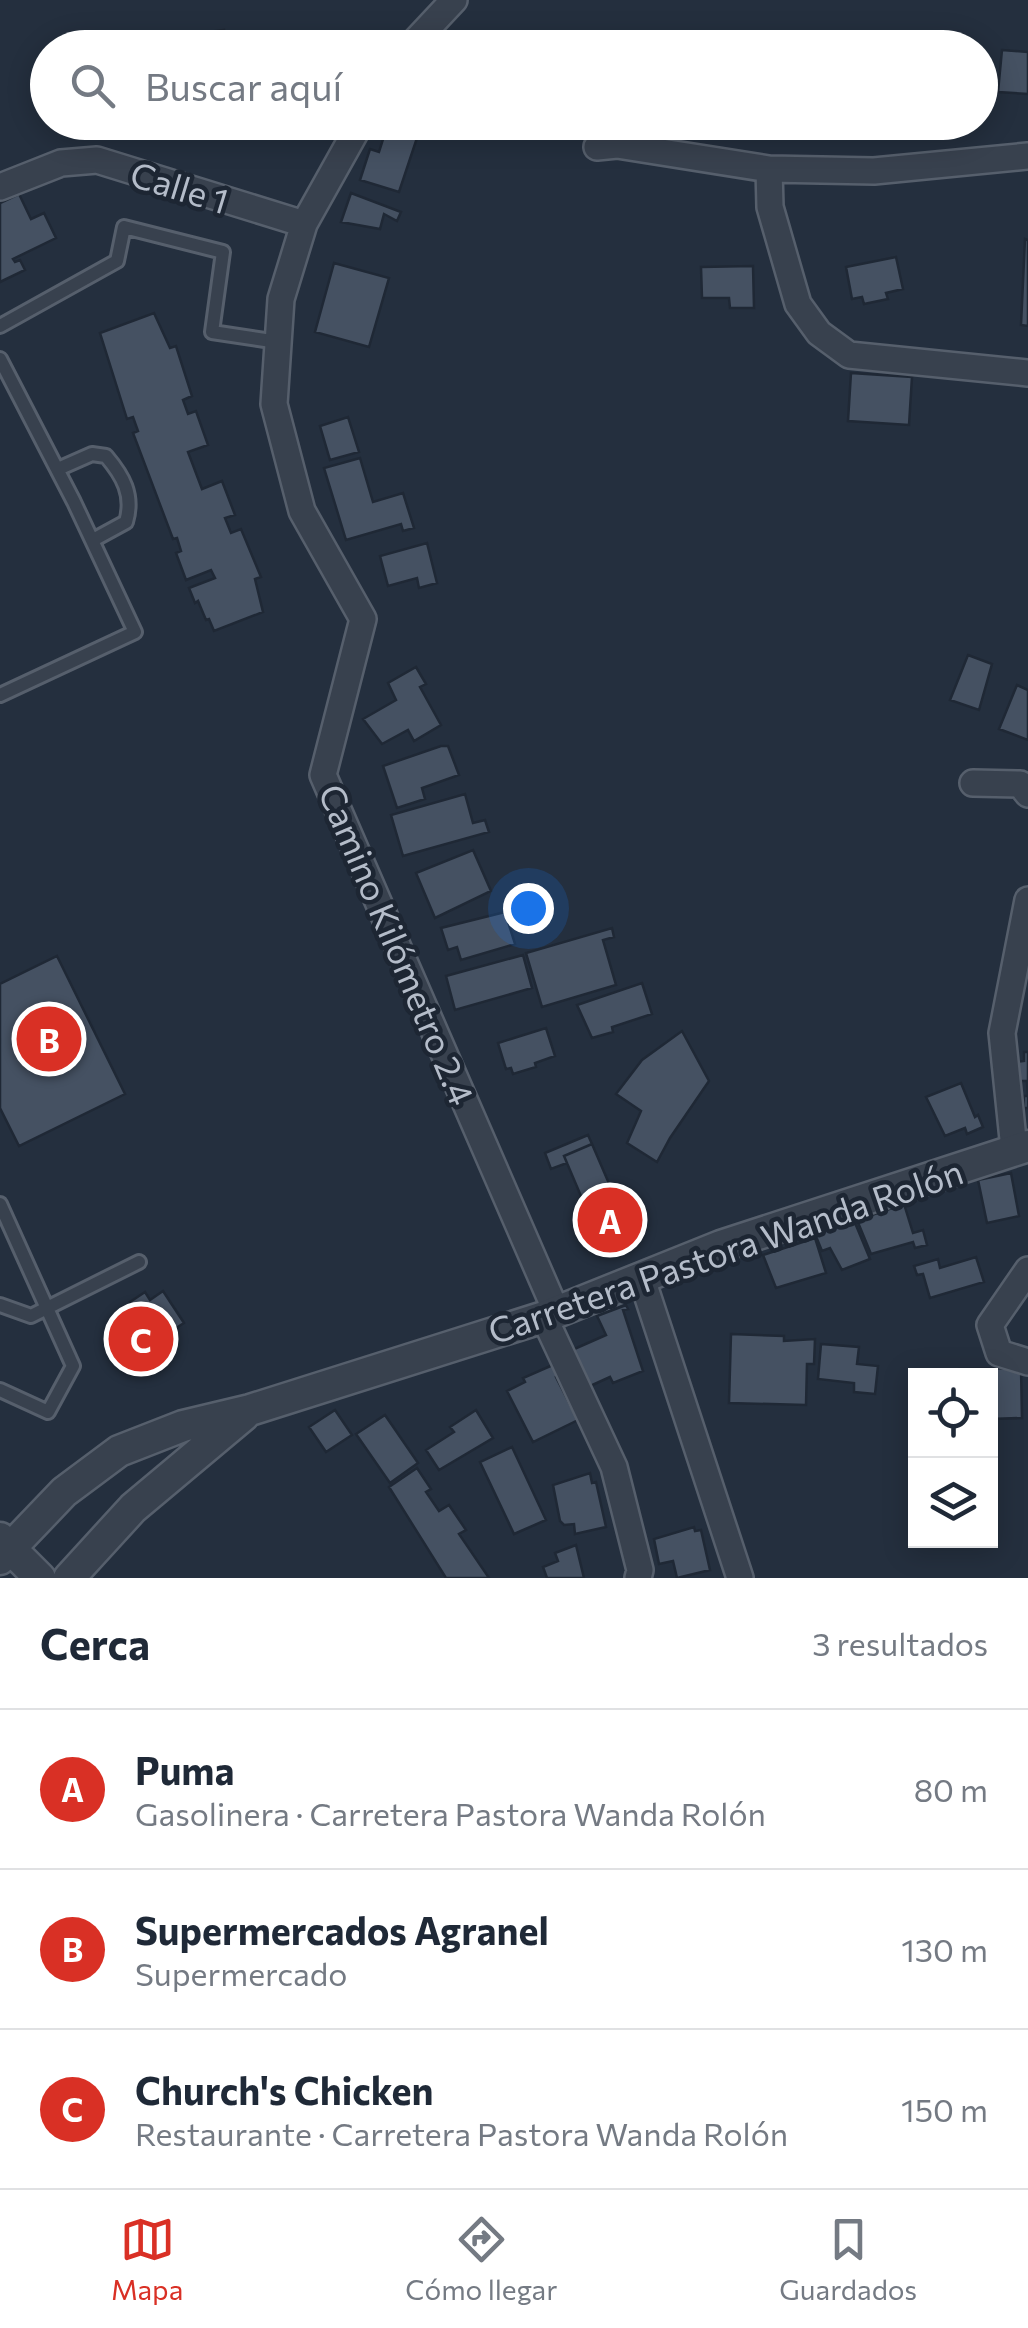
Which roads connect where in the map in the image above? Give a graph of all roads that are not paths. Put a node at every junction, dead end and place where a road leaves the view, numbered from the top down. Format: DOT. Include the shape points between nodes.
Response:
graph roads {
  1 [pos="454,0"];
  2 [pos="426,30"];
  3 [pos="351,140"];
  4 [pos="597,147"];
  5 [pos="1028,156"];
  6 [pos="769,169"];
  7 [pos="0,188"];
  8 [pos="304,224"];
  9 [pos="0,326"];
  10 [pos="278,342"];
  11 [pos="0,359"];
  12 [pos="1028,373"];
  13 [pos="58,470"];
  14 [pos="93,540"];
  15 [pos="0,695"];
  16 [pos="973,783"];
  17 [pos="1028,794"];
  18 [pos="1028,900"];
  19 [pos="1021,1147"];
  20 [pos="0,1204"];
  21 [pos="5,1226"];
  22 [pos="139,1262"];
  23 [pos="1028,1270"];
  24 [pos="641,1276"];
  25 [pos="0,1305"];
  26 [pos="47,1307"];
  27 [pos="550,1314"];
  28 [pos="1028,1362"];
  29 [pos="0,1390"];
  30 [pos="250,1410"];
  31 [pos="4,1548"];
  32 [pos="40,1578"];
  33 [pos="69,1578"];
  34 [pos="638,1578"];
  35 [pos="740,1578"];
  1 -- 2 [label="street"];
  3 -- 8 [label="street, Camino Kilómetro 2.4"];
  4 -- 6 [label="street"];
  5 -- 6 [label="street" via="874,170"];
  6 -- 12 [label="street" via="770,207 798,304 819,333 849,355"];
  7 -- 8 [label="street, Calle 1" via="60,163 97,160"];
  8 -- 10 [label="street, Camino Kilómetro 2.4" via="281,299"];
  9 -- 10 [label="lane" via="117,261 124,227 224,252 212,332"];
  10 -- 27 [label="street, Camino Kilómetro 2.4" via="274,404 302,511 362,620 323,775"];
  11 -- 13 [label="lane"];
  13 -- 14 [label="lane"];
  13 -- 14 [label="lane" via="92,454 106,456 129,492 126,522"];
  14 -- 15 [label="lane" via="135,632"];
  16 -- 17 [label="street" via="1020,784"];
  18 -- 19 [label="street" via="1002,1033"];
  19 -- 24 [label="street, Carretera Pastora Wanda Rolón"];
  20 -- 21 [label="lane"];
  21 -- 26 [label="lane"];
  22 -- 26 [label="lane"];
  23 -- 28 [label="street" via="990,1325 1000,1353"];
  24 -- 27 [label="street, Carretera Pastora Wanda Rolón"];
  24 -- 35 [label="street"];
  25 -- 26 [label="lane" via="30,1316"];
  26 -- 29 [label="lane" via="73,1366 48,1412"];
  27 -- 30 [label="street, Carretera Pastora Wanda Rolón"];
  27 -- 34 [label="street, Camino Kilómetro 2.4" via="614,1467"];
  30 -- 31 [label="street, Carretera Pastora Wanda Rolón" via="118,1452"];
  30 -- 33 [label="street, Carretera Pastora Wanda Rolón" via="133,1508"];
  31 -- 32 [label="street"];
}
